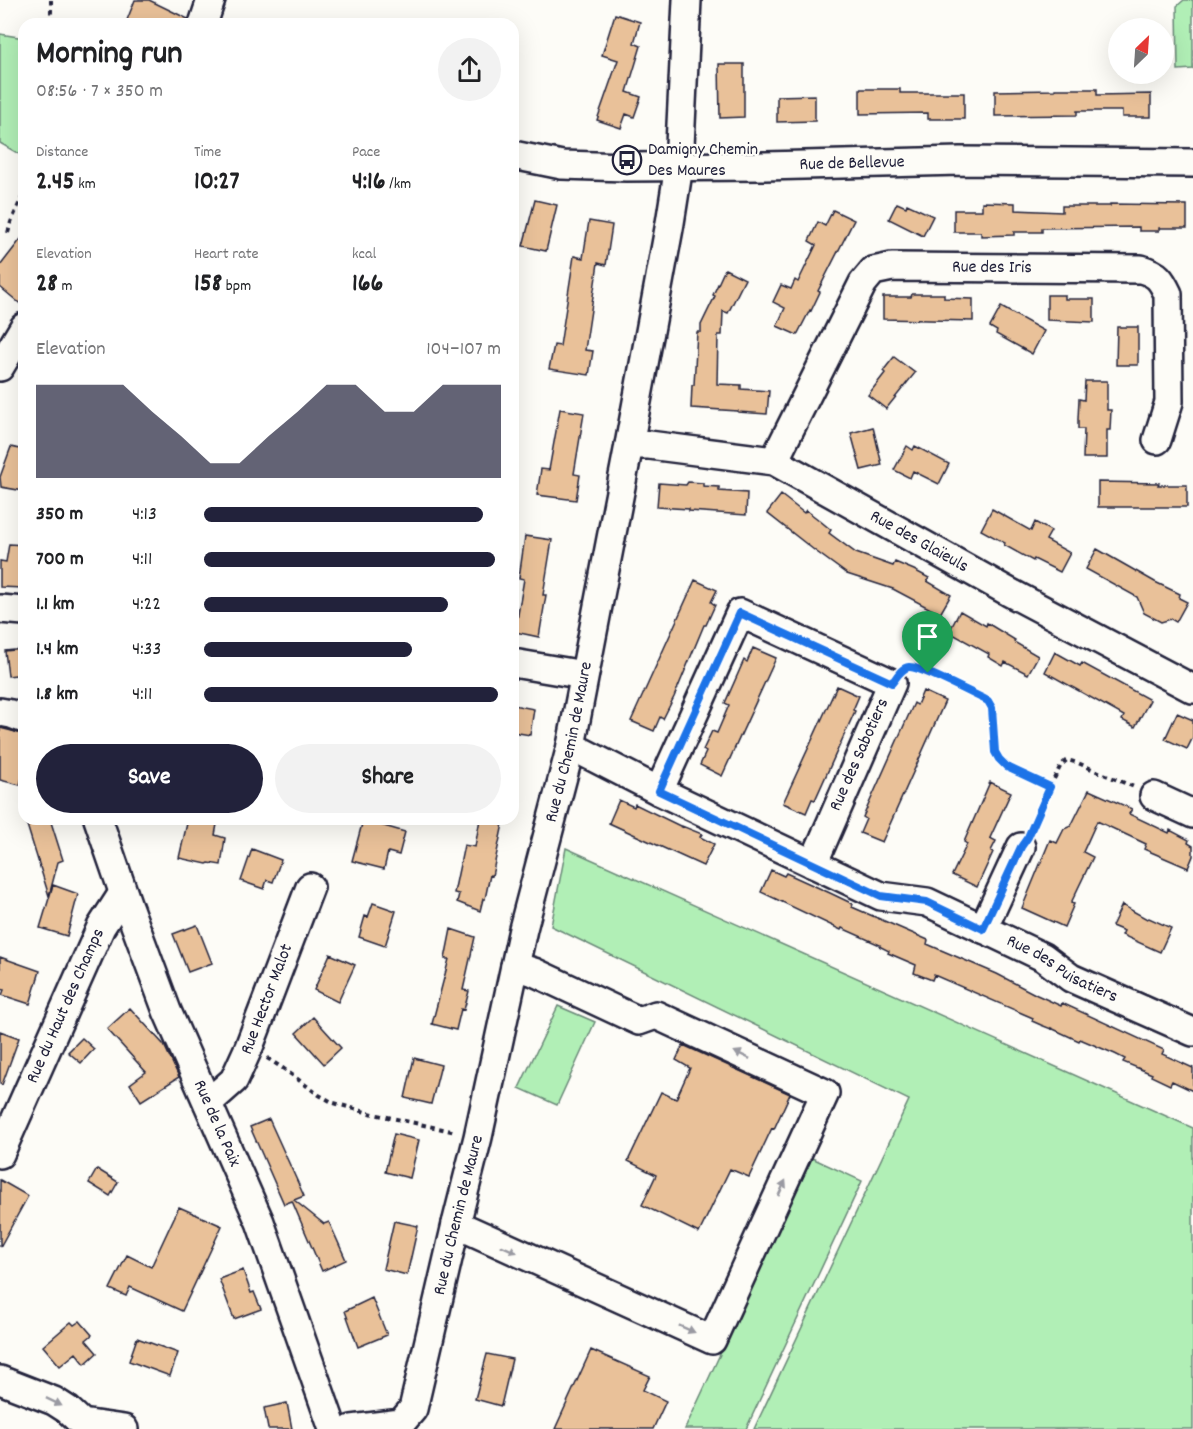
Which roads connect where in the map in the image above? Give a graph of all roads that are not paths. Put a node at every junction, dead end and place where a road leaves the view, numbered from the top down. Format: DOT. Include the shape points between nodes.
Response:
graph roads {
  1 [pos="211,0"];
  2 [pos="687,0"];
  3 [pos="205,18"];
  4 [pos="519,156"];
  5 [pos="1193,163"];
  6 [pos="679,166"];
  7 [pos="18,337"];
  8 [pos="0,367"];
  9 [pos="1157,440"];
  10 [pos="629,445"];
  11 [pos="774,461"];
  12 [pos="0,609"];
  13 [pos="18,610"];
  14 [pos="519,664"];
  15 [pos="584,675"];
  16 [pos="1193,689"];
  17 [pos="0,712"];
  18 [pos="18,717"];
  19 [pos="571,746"];
  20 [pos="659,791"];
  21 [pos="1154,796"];
  22 [pos="1193,814"];
  23 [pos="100,825"];
  24 [pos="1021,847"];
  25 [pos="813,864"];
  26 [pos="310,887"];
  27 [pos="123,893"];
  28 [pos="983,929"];
  29 [pos="515,966"];
  30 [pos="1193,1032"];
  31 [pos="208,1103"];
  32 [pos="0,1154"];
  33 [pos="456,1224"];
  34 [pos="0,1380"];
  35 [pos="80,1426"];
  36 [pos="401,1426"];
  37 [pos="124,1429"];
  38 [pos="333,1429"];
  39 [pos="352,1429"];
  1 -- 3 [label="street"];
  2 -- 6 [label="street, Rue du Chemin de Maure"];
  4 -- 6 [label="street, Rue de Bellevue" via="562,165"];
  5 -- 6 [label="street, Rue de Bellevue" via="960,161"];
  6 -- 10 [label="street, Rue du Chemin de Maure"];
  7 -- 8 [label="street"];
  9 -- 11 [label="street, Rue des Iris" via="1169,402 1168,294 1162,280 1151,272 892,267 873,271 863,283"];
  10 -- 11 [label="street, Rue des Glaïeuls"];
  10 -- 15 [label="street, Rue du Chemin de Maure"];
  11 -- 16 [label="street, Rue des Glaïeuls"];
  12 -- 13 [label="street"];
  14 -- 15 [label="street"];
  15 -- 19 [label="street, Rue du Chemin de Maure"];
  17 -- 18 [label="street"];
  19 -- 20 [label="street, Rue des Puisatiers"];
  19 -- 29 [label="street, Rue du Chemin de Maure"];
  20 -- 25 [label="street, Rue des Puisatiers"];
  20 -- 25 [label="street, Rue des Sabotiers" via="740,613 892,683"];
  21 -- 22 [label="street"];
  23 -- 27 [label="street, Rue de la Paix"];
  24 -- 28 [label="street"];
  25 -- 28 [label="street, Rue des Puisatiers" via="881,896 927,902"];
  26 -- 31 [label="street, Rue Hector Malot" via="234,1080"];
  27 -- 31 [label="street, Rue de la Paix" via="167,1011"];
  27 -- 32 [label="street, Rue du Haut des Champs" via="101,927"];
  28 -- 30 [label="street, Rue des Puisatiers" via="1043,957 1071,978"];
  29 -- 33 [label="street, Rue du Chemin de Maure"];
  33 -- 29 [label="street, one-way" via="712,1340 825,1093 656,1015 639,1021"];
  31 -- 38 [label="street, Rue de la Paix" via="260,1222"];
  33 -- 36 [label="street, Rue du Chemin de Maure" via="413,1409"];
  34 -- 35 [label="street, one-way" via="54,1401 68,1410"];
  35 -- 37 [label="street"];
  36 -- 39 [label="street, Rue du Chemin de Maure"];
}
